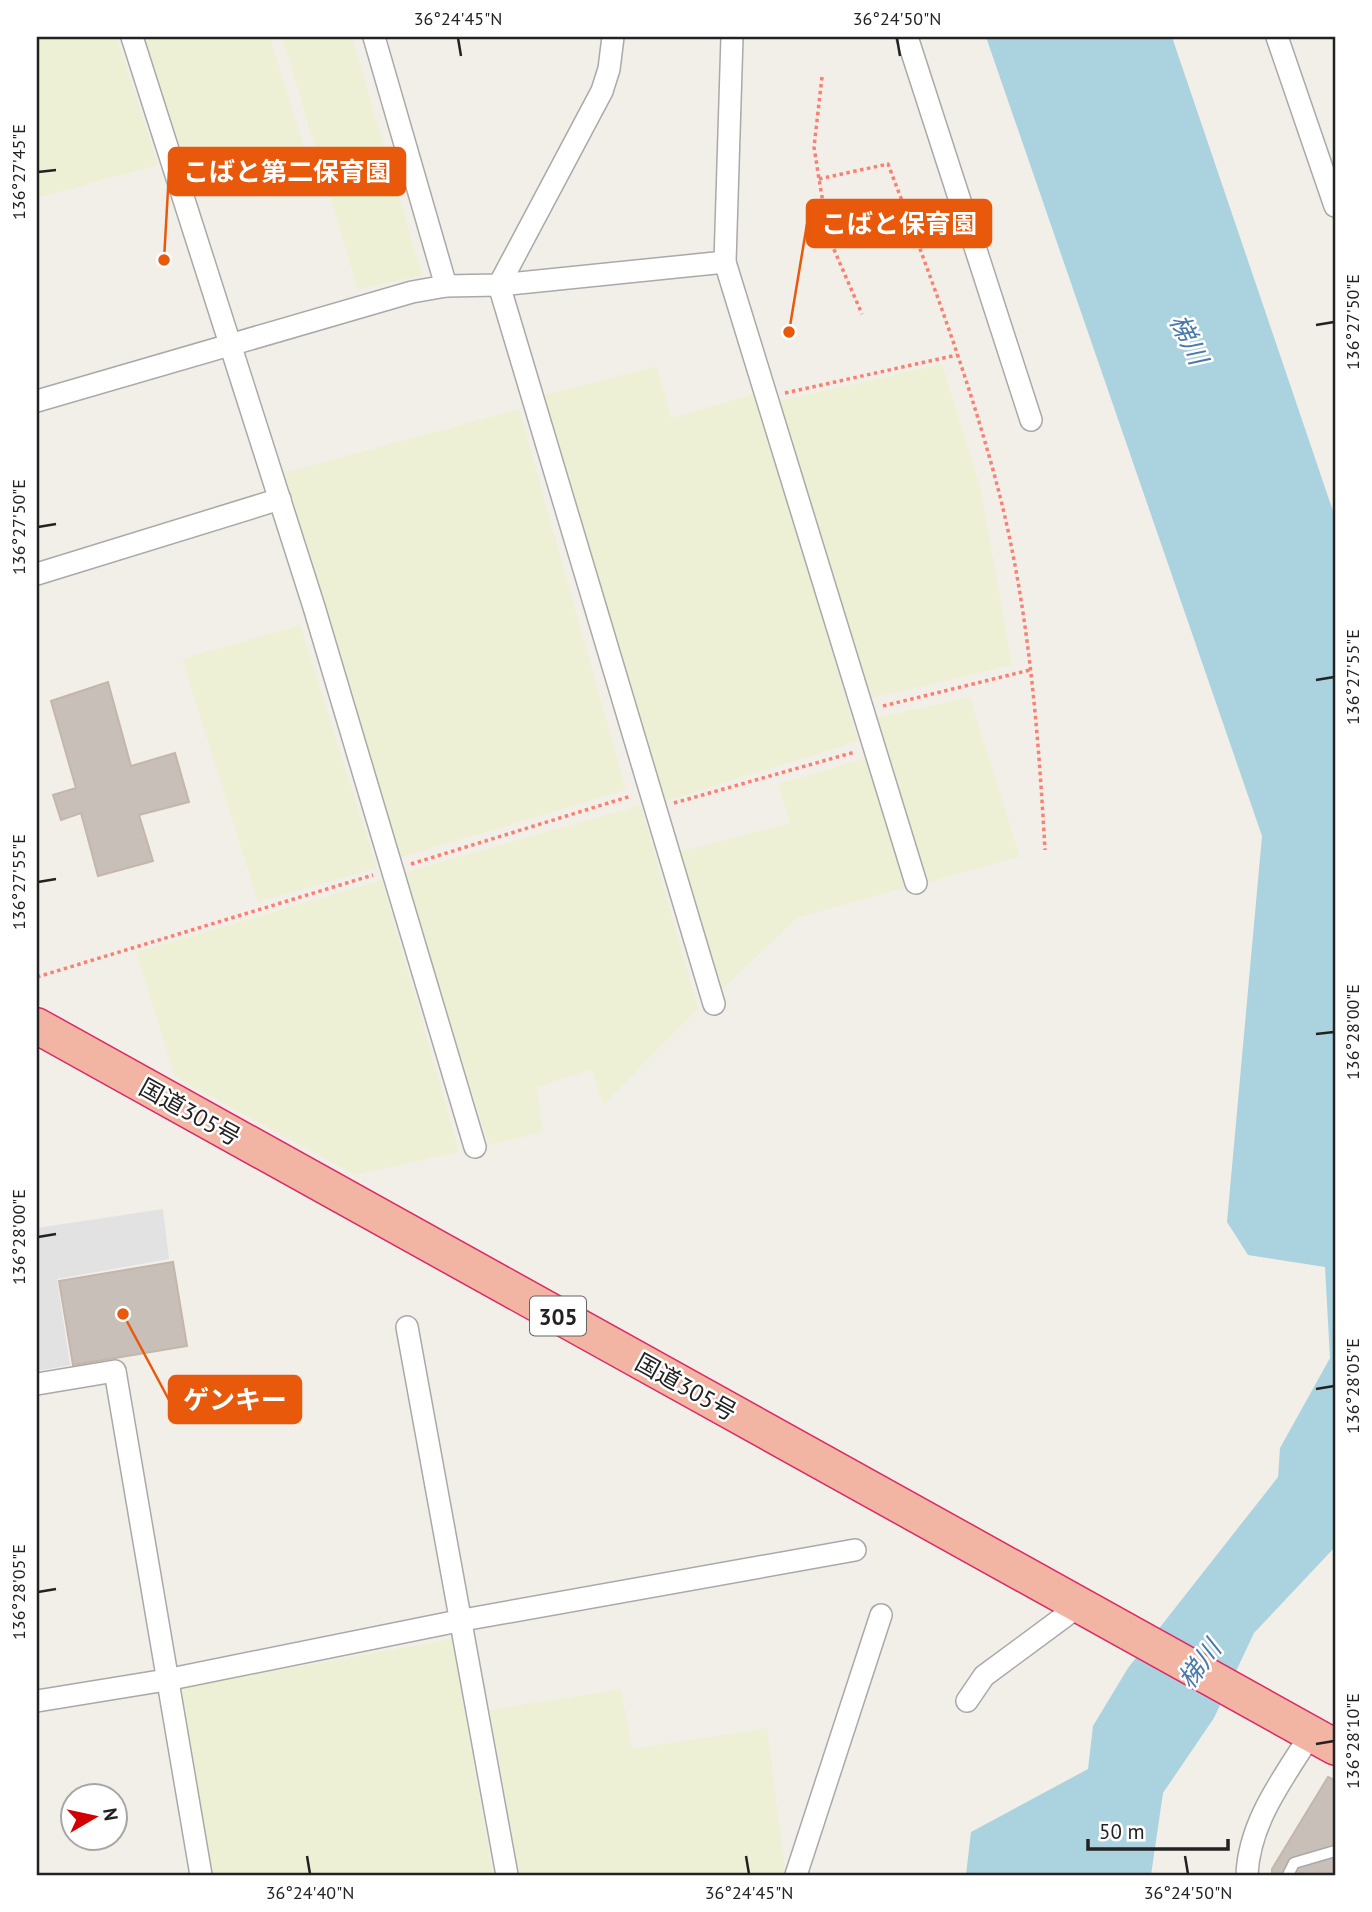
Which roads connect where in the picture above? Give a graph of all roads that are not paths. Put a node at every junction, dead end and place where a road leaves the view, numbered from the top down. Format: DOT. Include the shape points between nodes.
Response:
graph roads {
  1 [pos="132,37"];
  2 [pos="374,37"];
  3 [pos="613,37"];
  4 [pos="732,37"];
  5 [pos="907,37"];
  6 [pos="1277,37"];
  7 [pos="1335,206"];
  8 [pos="725,262"];
  9 [pos="499,285"];
  10 [pos="446,286"];
  11 [pos="232,344"];
  12 [pos="37,401"];
  13 [pos="1031,420"];
  14 [pos="280,499"];
  15 [pos="37,574"];
  16 [pos="916,883"];
  17 [pos="714,1004"];
  18 [pos="37,1026"];
  19 [pos="475,1147"];
  20 [pos="407,1327"];
  21 [pos="37,1384"];
  22 [pos="855,1550"];
  23 [pos="1087,1609"];
  24 [pos="881,1615"];
  25 [pos="463,1620"];
  26 [pos="166,1680"];
  27 [pos="37,1701"];
  28 [pos="967,1701"];
  29 [pos="1315,1736"];
  30 [pos="1335,1851"];
  31 [pos="201,1875"];
  32 [pos="507,1875"];
  33 [pos="796,1875"];
  34 [pos="1247,1875"];
  35 [pos="1288,1875"];
  1 -- 11 [label="street"];
  2 -- 10 [label="street"];
  3 -- 9 [label="street" via="602,90"];
  4 -- 8 [label="street"];
  5 -- 13 [label="street"];
  6 -- 7 [label="street"];
  8 -- 9 [label="street"];
  8 -- 16 [label="street"];
  9 -- 10 [label="street"];
  9 -- 17 [label="street"];
  10 -- 11 [label="street" via="366,304"];
  11 -- 12 [label="street"];
  11 -- 14 [label="street"];
  14 -- 15 [label="street"];
  14 -- 19 [label="street"];
  18 -- 23 [label="highway, 国道305号 / 305"];
  20 -- 25 [label="street"];
  21 -- 26 [label="street" via="115,1371"];
  22 -- 25 [label="street"];
  23 -- 28 [label="street" via="984,1676"];
  23 -- 29 [label="highway, 国道305号 / 305"];
  24 -- 33 [label="street"];
  25 -- 26 [label="street"];
  25 -- 32 [label="street"];
  26 -- 27 [label="street"];
  26 -- 31 [label="street"];
  29 -- 34 [label="street" via="1263,1810 1247,1858"];
  30 -- 35 [label="lane" via="1294,1863"];
}
